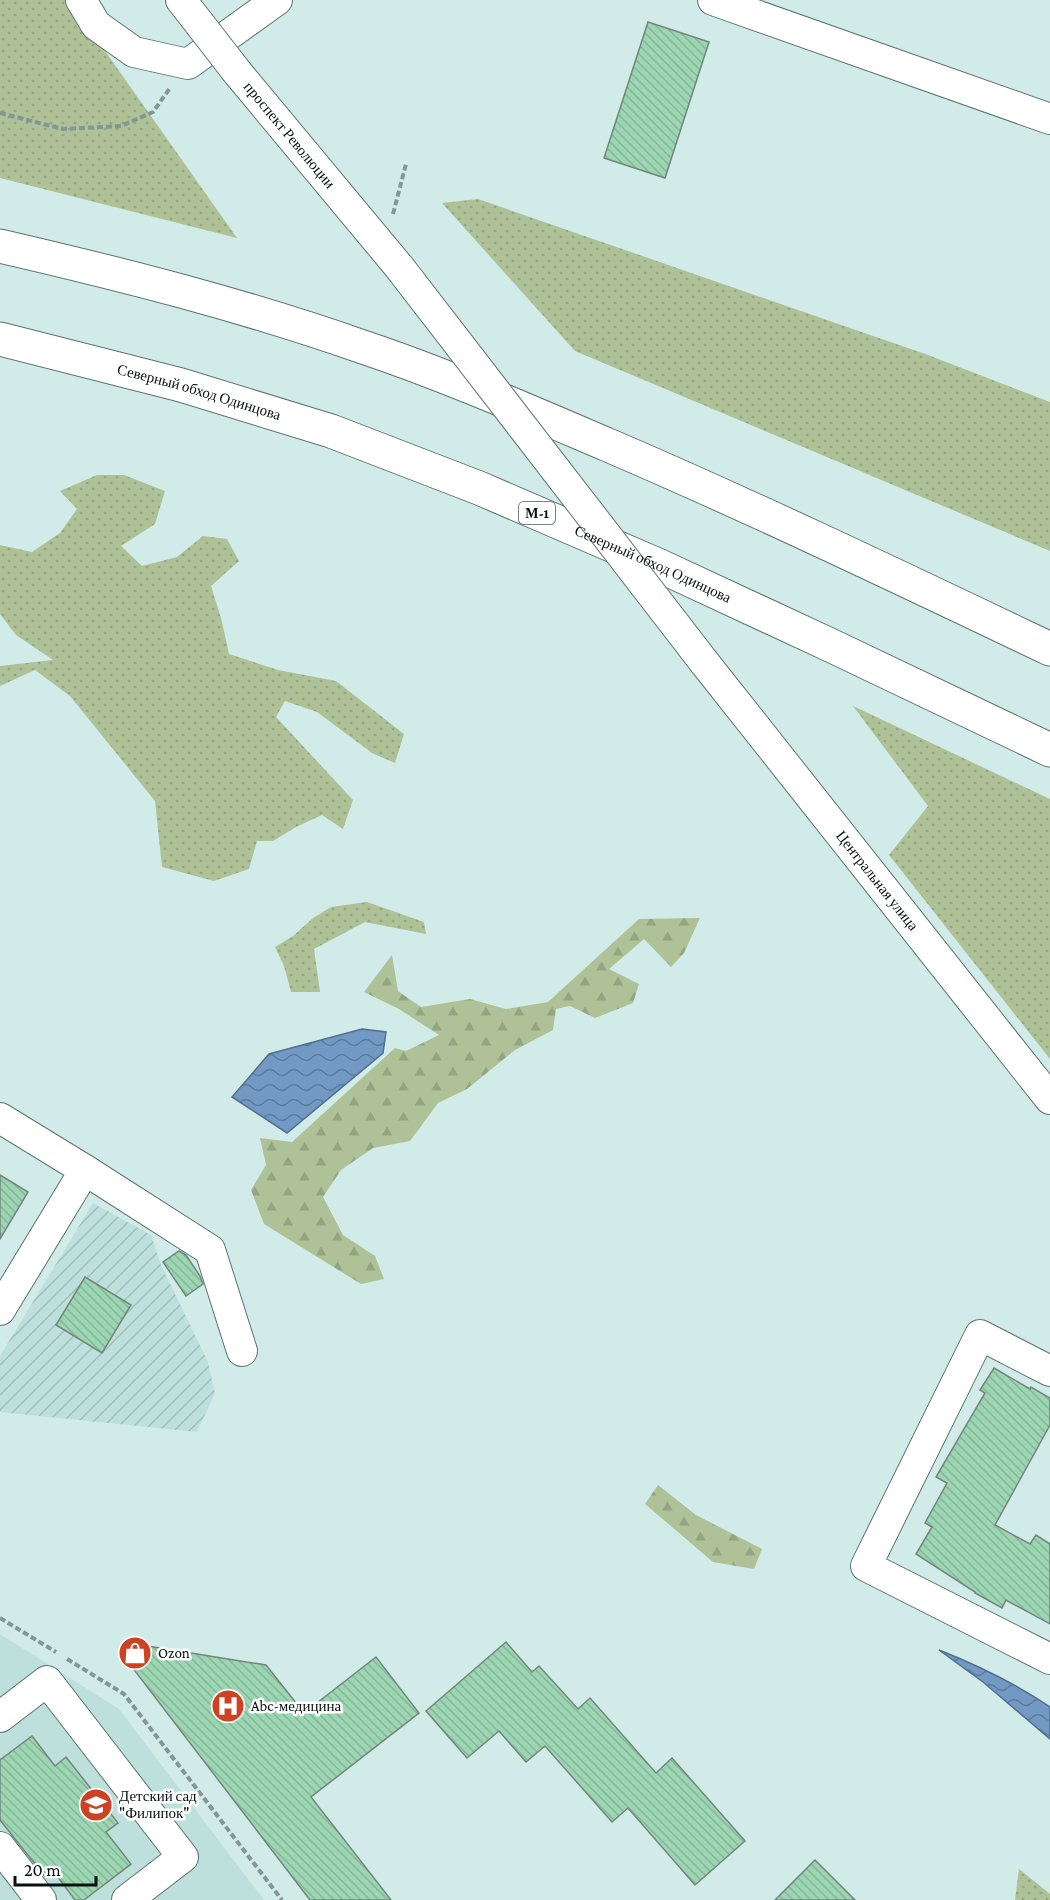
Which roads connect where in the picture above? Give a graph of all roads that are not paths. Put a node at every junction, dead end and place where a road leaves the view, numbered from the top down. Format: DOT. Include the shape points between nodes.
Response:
graph roads {
  1 [pos="81,0"];
  2 [pos="181,0"];
  3 [pos="277,0"];
  4 [pos="713,0"];
  5 [pos="1050,119"];
  6 [pos="0,246"];
  7 [pos="0,339"];
  8 [pos="1050,649"];
  9 [pos="704,662"];
  10 [pos="1050,750"];
  11 [pos="1050,1099"];
  12 [pos="0,1118"];
  13 [pos="85,1170"];
  14 [pos="0,1310"];
  15 [pos="242,1351"];
  16 [pos="1050,1371"];
  17 [pos="1050,1659"];
  18 [pos="0,1717"];
  19 [pos="0,1847"];
  20 [pos="41,1900"];
  21 [pos="127,1900"];
  1 -- 3 [label="street" via="96,25 134,52 188,64"];
  2 -- 9 [label="street, проспект Революции, bridge" via="400,268"];
  4 -- 5 [label="street"];
  6 -- 8 [label="highway" via="206,298 360,345 480,391 708,488"];
  7 -- 10 [label="highway, Северный обход Одинцова / М-1" via="181,386 331,431 479,488 670,571"];
  9 -- 11 [label="street, Центральная улица"];
  12 -- 13 [label="street"];
  13 -- 14 [label="street"];
  13 -- 15 [label="street" via="210,1250"];
  16 -- 17 [label="street" via="980,1335 866,1566"];
  18 -- 21 [label="street" via="47,1681 183,1857"];
  19 -- 20 [label="street"];
}
